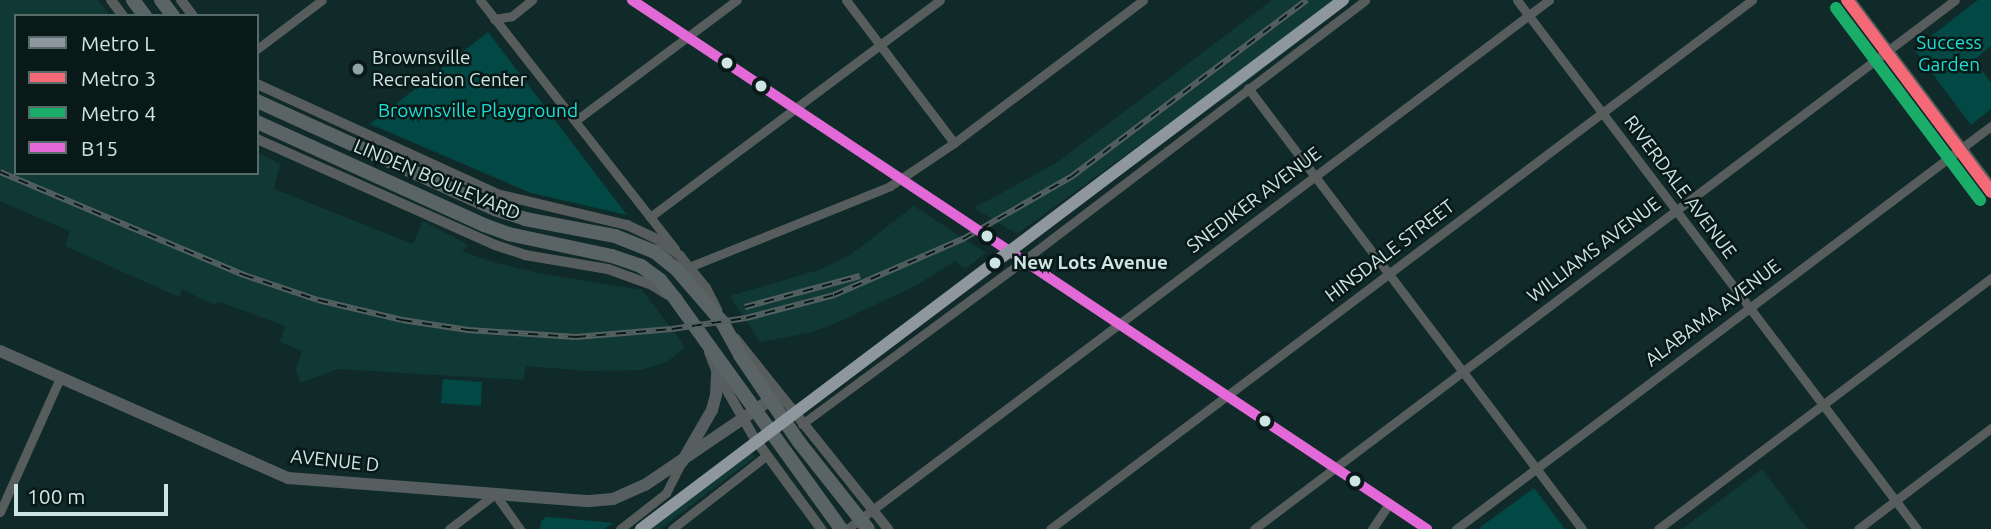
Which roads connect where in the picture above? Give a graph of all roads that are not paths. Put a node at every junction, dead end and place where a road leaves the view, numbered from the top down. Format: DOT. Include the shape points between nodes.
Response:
graph roads {
  1 [pos="322,0"];
  2 [pos="480,0"];
  3 [pos="533,0"];
  4 [pos="632,0"];
  5 [pos="737,0"];
  6 [pos="846,0"];
  7 [pos="940,0"];
  8 [pos="1143,0"];
  9 [pos="1365,0"];
  10 [pos="1517,0"];
  11 [pos="1549,0"];
  12 [pos="1752,0"];
  13 [pos="1851,0"];
  14 [pos="1955,0"];
  15 [pos="1529,15"];
  16 [pos="494,19"];
  17 [pos="688,37"];
  18 [pos="880,45"];
  19 [pos="259,47"];
  20 [pos="1889,50"];
  21 [pos="259,85"];
  22 [pos="1248,88"];
  23 [pos="259,102"];
  24 [pos="796,108"];
  25 [pos="1602,113"];
  26 [pos="575,121"];
  27 [pos="259,123"];
  28 [pos="1991,126"];
  29 [pos="259,140"];
  30 [pos="954,143"];
  31 [pos="1962,148"];
  32 [pos="1315,176"];
  33 [pos="902,179"];
  34 [pos="1991,186"];
  35 [pos="1676,210"];
  36 [pos="650,217"];
  37 [pos="680,256"];
  38 [pos="1023,261"];
  39 [pos="689,267"];
  40 [pos="1389,274"];
  41 [pos="1991,278"];
  42 [pos="676,300"];
  43 [pos="1749,308"];
  44 [pos="722,322"];
  45 [pos="1119,324"];
  46 [pos="706,342"];
  47 [pos="0,351"];
  48 [pos="1462,372"];
  49 [pos="717,373"];
  50 [pos="60,378"];
  51 [pos="1226,396"];
  52 [pos="770,400"];
  53 [pos="1823,405"];
  54 [pos="757,410"];
  55 [pos="744,420"];
  56 [pos="802,424"];
  57 [pos="1991,428"];
  58 [pos="767,455"];
  59 [pos="682,462"];
  60 [pos="1334,468"];
  61 [pos="1536,469"];
  62 [pos="495,494"];
  63 [pos="1895,500"];
  64 [pos="1389,504"];
  65 [pos="873,509"];
  66 [pos="0,512"];
  67 [pos="864,524"];
  68 [pos="449,529"];
  69 [pos="520,529"];
  70 [pos="621,529"];
  71 [pos="672,529"];
  72 [pos="821,529"];
  73 [pos="841,529"];
  74 [pos="847,529"];
  75 [pos="888,529"];
  76 [pos="1050,529"];
  77 [pos="1254,529"];
  78 [pos="1372,529"];
  79 [pos="1427,529"];
  80 [pos="1456,529"];
  81 [pos="1582,529"];
  82 [pos="1658,529"];
  83 [pos="1858,529"];
  84 [pos="1917,529"];
  1 -- 19 [label="street"];
  2 -- 16 [label="street"];
  3 -- 16 [label="street" via="512,16"];
  4 -- 17 [label="street"];
  5 -- 17 [label="street"];
  6 -- 18 [label="street"];
  7 -- 18 [label="street"];
  8 -- 30 [label="street"];
  9 -- 22 [label="street"];
  10 -- 15 [label="street, RIVERDALE AVENUE"];
  11 -- 15 [label="street, SNEDIKER AVENUE"];
  12 -- 25 [label="street, HINSDALE STREET"];
  13 -- 20 [label="street"];
  14 -- 20 [label="street, WILLIAMS AVENUE"];
  15 -- 25 [label="street, RIVERDALE AVENUE"];
  15 -- 32 [label="street, SNEDIKER AVENUE"];
  16 -- 26 [label="street"];
  17 -- 24 [label="street"];
  17 -- 26 [label="street"];
  18 -- 24 [label="street"];
  18 -- 30 [label="street"];
  20 -- 31 [label="street"];
  20 -- 35 [label="street, WILLIAMS AVENUE"];
  21 -- 37 [label="street, LINDEN BOULEVARD" via="497,194 627,225"];
  22 -- 32 [label="street"];
  22 -- 38 [label="street"];
  23 -- 44 [label="highway, LINDEN BOULEVARD" via="495,209 637,243 677,270"];
  24 -- 33 [label="street"];
  24 -- 36 [label="street"];
  25 -- 35 [label="street, RIVERDALE AVENUE"];
  25 -- 40 [label="street, HINSDALE STREET"];
  26 -- 36 [label="street"];
  27 -- 42 [label="highway, LINDEN BOULEVARD" via="484,225 641,266"];
  28 -- 31 [label="street, ALABAMA AVENUE"];
  29 -- 42 [label="street, LINDEN BOULEVARD" via="495,245 525,255 608,269 652,285"];
  30 -- 33 [label="street"];
  31 -- 34 [label="street"];
  31 -- 43 [label="street, ALABAMA AVENUE"];
  32 -- 40 [label="street"];
  32 -- 45 [label="street, SNEDIKER AVENUE"];
  33 -- 38 [label="street"];
  33 -- 39 [label="street" via="876,194"];
  35 -- 43 [label="street, RIVERDALE AVENUE"];
  35 -- 48 [label="street, WILLIAMS AVENUE"];
  36 -- 37 [label="street"];
  37 -- 39 [label="street, LINDEN BOULEVARD"];
  38 -- 45 [label="street"];
  38 -- 56 [label="street"];
  39 -- 44 [label="street, LINDEN BOULEVARD" via="706,288"];
  40 -- 48 [label="street"];
  40 -- 51 [label="street, HINSDALE STREET"];
  41 -- 53 [label="street"];
  42 -- 46 [label="highway, LINDEN BOULEVARD"];
  43 -- 53 [label="street, RIVERDALE AVENUE"];
  43 -- 61 [label="street, ALABAMA AVENUE"];
  44 -- 52 [label="highway, LINDEN BOULEVARD"];
  44 -- 56 [label="street, LINDEN BOULEVARD"];
  45 -- 51 [label="street"];
  45 -- 65 [label="street, SNEDIKER AVENUE"];
  46 -- 49 [label="street, LINDEN BOULEVARD"];
  46 -- 54 [label="highway, LINDEN BOULEVARD"];
  47 -- 50 [label="main road, AVENUE D"];
  48 -- 60 [label="street, WILLIAMS AVENUE"];
  48 -- 61 [label="street"];
  49 -- 55 [label="street, LINDEN BOULEVARD"];
  49 -- 59 [label="main road" via="712,410"];
  50 -- 62 [label="main road, AVENUE D" via="288,478"];
  50 -- 66 [label="street"];
  51 -- 60 [label="street"];
  51 -- 76 [label="street, HINSDALE STREET"];
  52 -- 54 [label="main road, AVENUE D"];
  52 -- 67 [label="highway, LINDEN BOULEVARD"];
  53 -- 63 [label="street, RIVERDALE AVENUE"];
  53 -- 82 [label="street"];
  54 -- 55 [label="main road, AVENUE D"];
  54 -- 73 [label="highway, LINDEN BOULEVARD"];
  55 -- 58 [label="street, LINDEN BOULEVARD"];
  55 -- 59 [label="main road, AVENUE D"];
  56 -- 65 [label="street, LINDEN BOULEVARD"];
  57 -- 63 [label="street"];
  58 -- 71 [label="street"];
  58 -- 72 [label="street, LINDEN BOULEVARD"];
  59 -- 62 [label="main road, AVENUE D" via="645,485 603,500"];
  59 -- 70 [label="street" via="670,489"];
  60 -- 64 [label="street"];
  60 -- 77 [label="street, WILLIAMS AVENUE"];
  61 -- 80 [label="street, ALABAMA AVENUE"];
  61 -- 81 [label="street"];
  62 -- 68 [label="street"];
  62 -- 69 [label="street"];
  63 -- 83 [label="street"];
  63 -- 84 [label="street, RIVERDALE AVENUE"];
  64 -- 78 [label="street"];
  64 -- 79 [label="street"];
  65 -- 67 [label="street, SNEDIKER AVENUE"];
  65 -- 75 [label="street, LINDEN BOULEVARD"];
  67 -- 74 [label="street, SNEDIKER AVENUE"];
}
